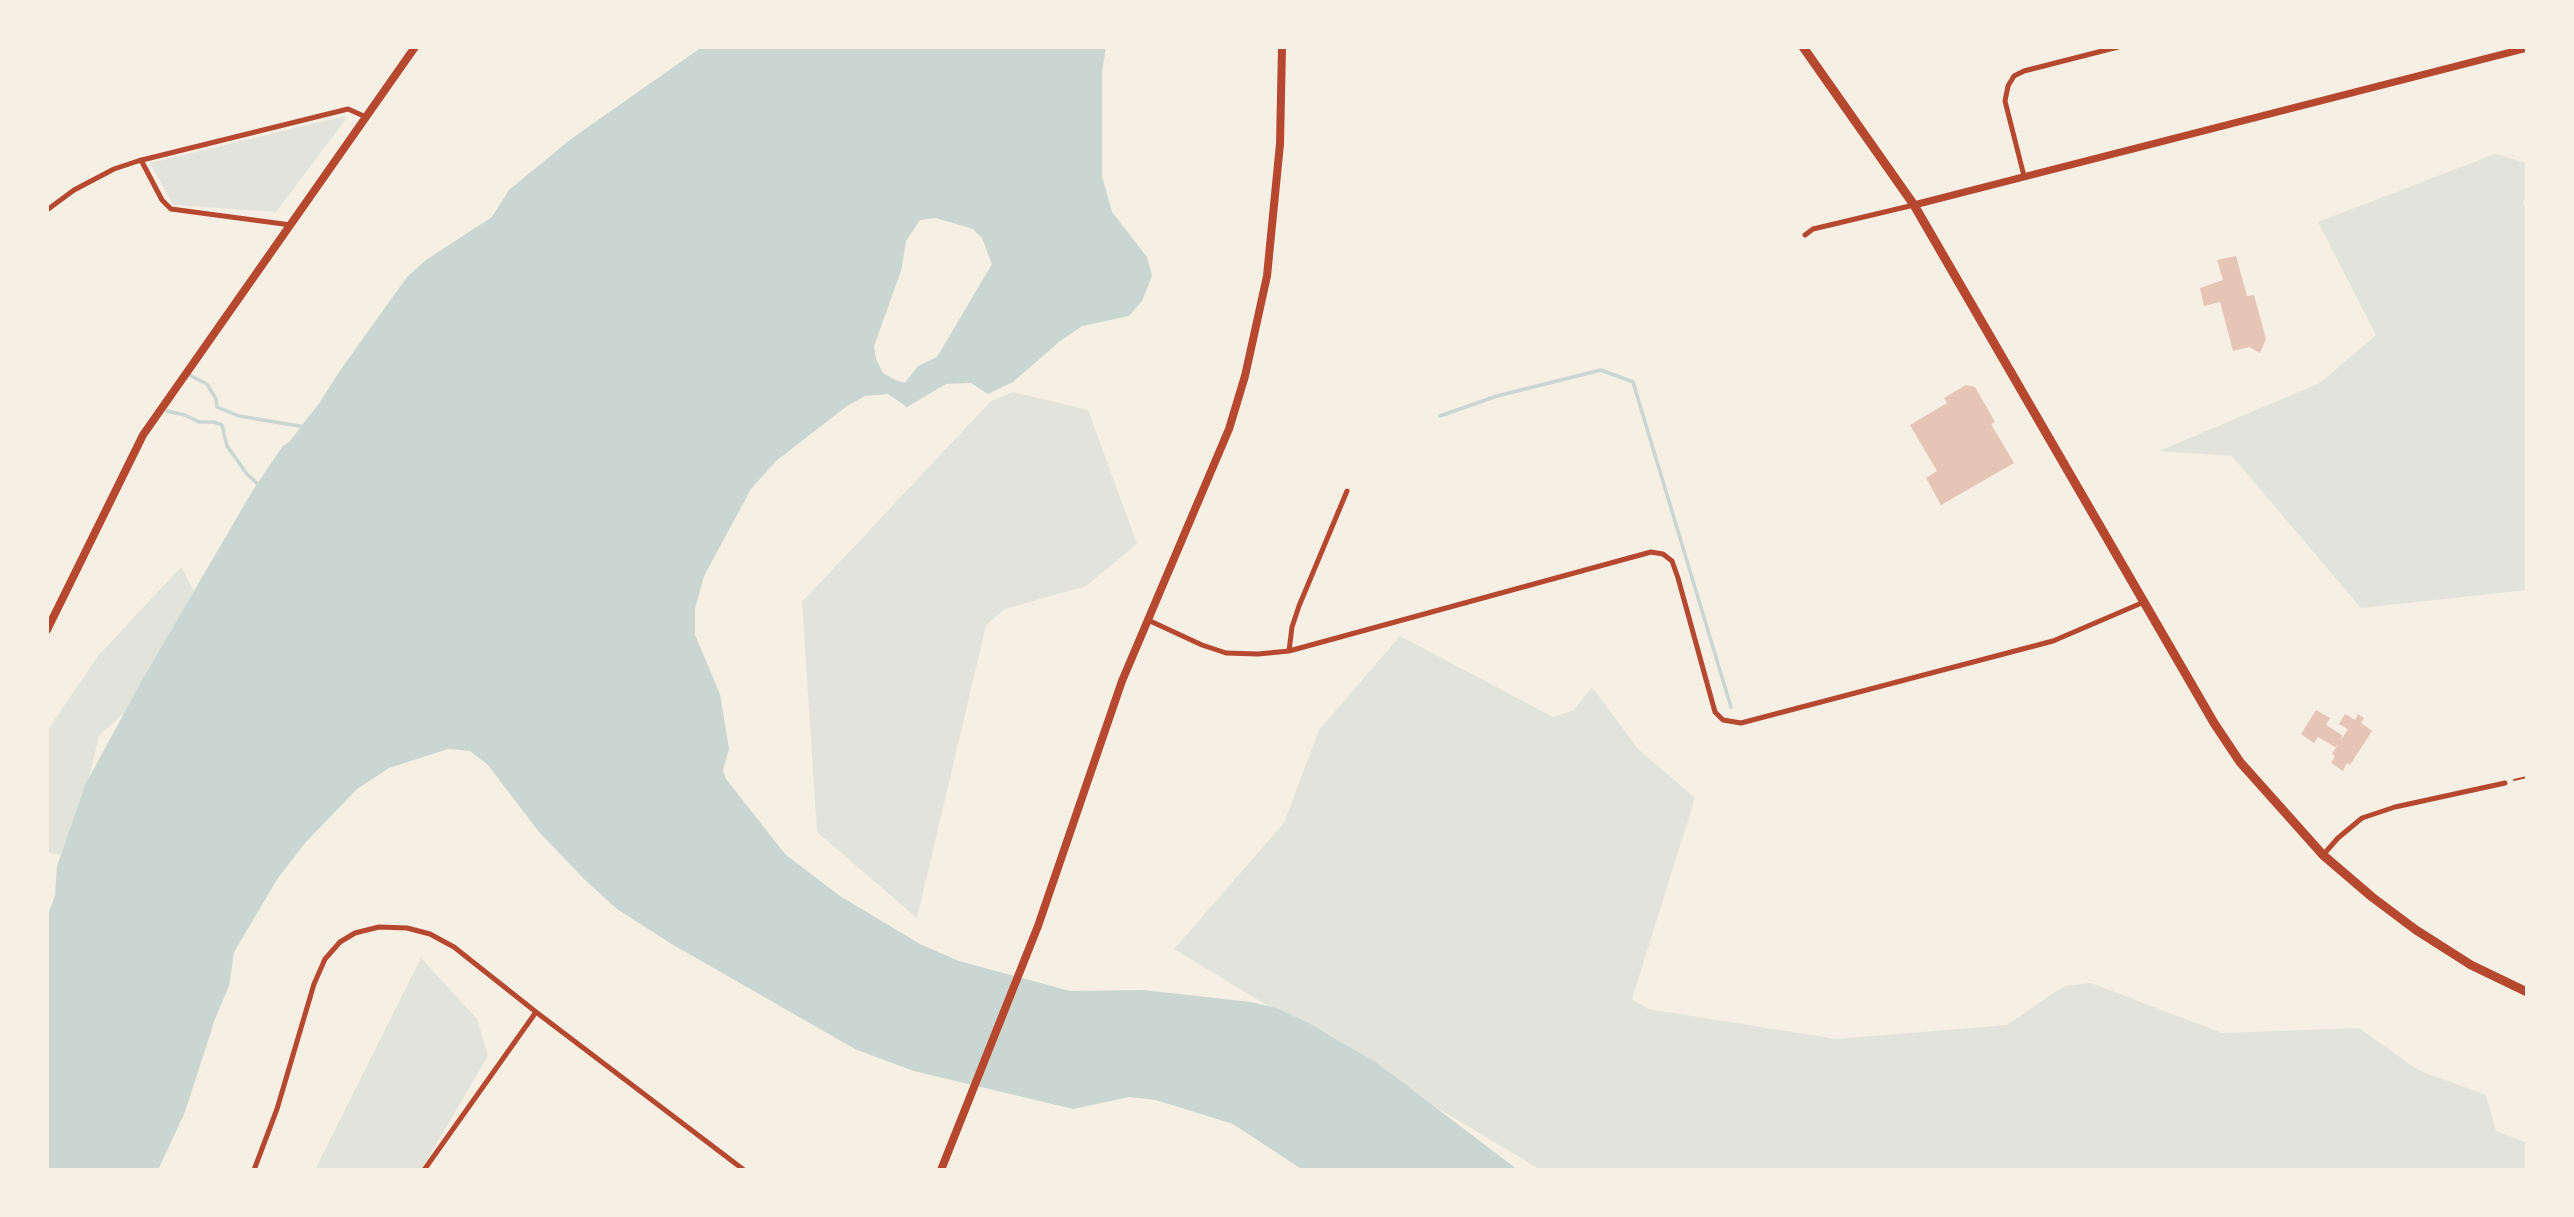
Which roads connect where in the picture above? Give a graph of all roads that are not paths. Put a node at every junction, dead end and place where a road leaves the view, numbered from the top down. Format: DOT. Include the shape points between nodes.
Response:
graph roads {
  1 [pos="415,47"];
  2 [pos="1282,47"];
  3 [pos="1803,47"];
  4 [pos="2118,47"];
  5 [pos="2527,48"];
  6 [pos="366,117"];
  7 [pos="141,160"];
  8 [pos="2024,176"];
  9 [pos="1914,205"];
  10 [pos="47,210"];
  11 [pos="291,225"];
  12 [pos="1805,235"];
  13 [pos="1347,491"];
  14 [pos="2145,601"];
  15 [pos="1147,620"];
  16 [pos="47,630"];
  17 [pos="1289,651"];
  18 [pos="2505,783"];
  19 [pos="2323,855"];
  20 [pos="2527,992"];
  21 [pos="536,1012"];
  22 [pos="254,1170"];
  23 [pos="424,1170"];
  24 [pos="744,1170"];
  25 [pos="941,1170"];
  1 -- 6 [label="main road"];
  2 -- 15 [label="main road" via="1280,144 1261,310 1230,429"];
  3 -- 9 [label="main road"];
  4 -- 8 [label="street" via="2014,76 2006,101"];
  5 -- 8 [label="street"];
  6 -- 7 [label="street" via="348,109"];
  6 -- 11 [label="main road"];
  7 -- 10 [label="street" via="74,190"];
  7 -- 11 [label="street" via="171,209"];
  8 -- 9 [label="street"];
  9 -- 12 [label="street" via="1813,229"];
  9 -- 14 [label="main road"];
  11 -- 16 [label="main road" via="143,435"];
  13 -- 17 [label="street" via="1299,606"];
  14 -- 17 [label="street" via="2053,641 1741,723 1723,720 1715,712 1672,561 1651,552"];
  14 -- 19 [label="main road" via="2240,762"];
  15 -- 17 [label="street" via="1226,653"];
  15 -- 25 [label="main road" via="1038,926"];
  18 -- 19 [label="street" via="2362,818"];
  19 -- 20 [label="main road" via="2416,930 2471,965"];
  21 -- 22 [label="street" via="430,933 379,927 355,933 325,959 314,984"];
  21 -- 23 [label="street"];
  21 -- 24 [label="street"];
}
